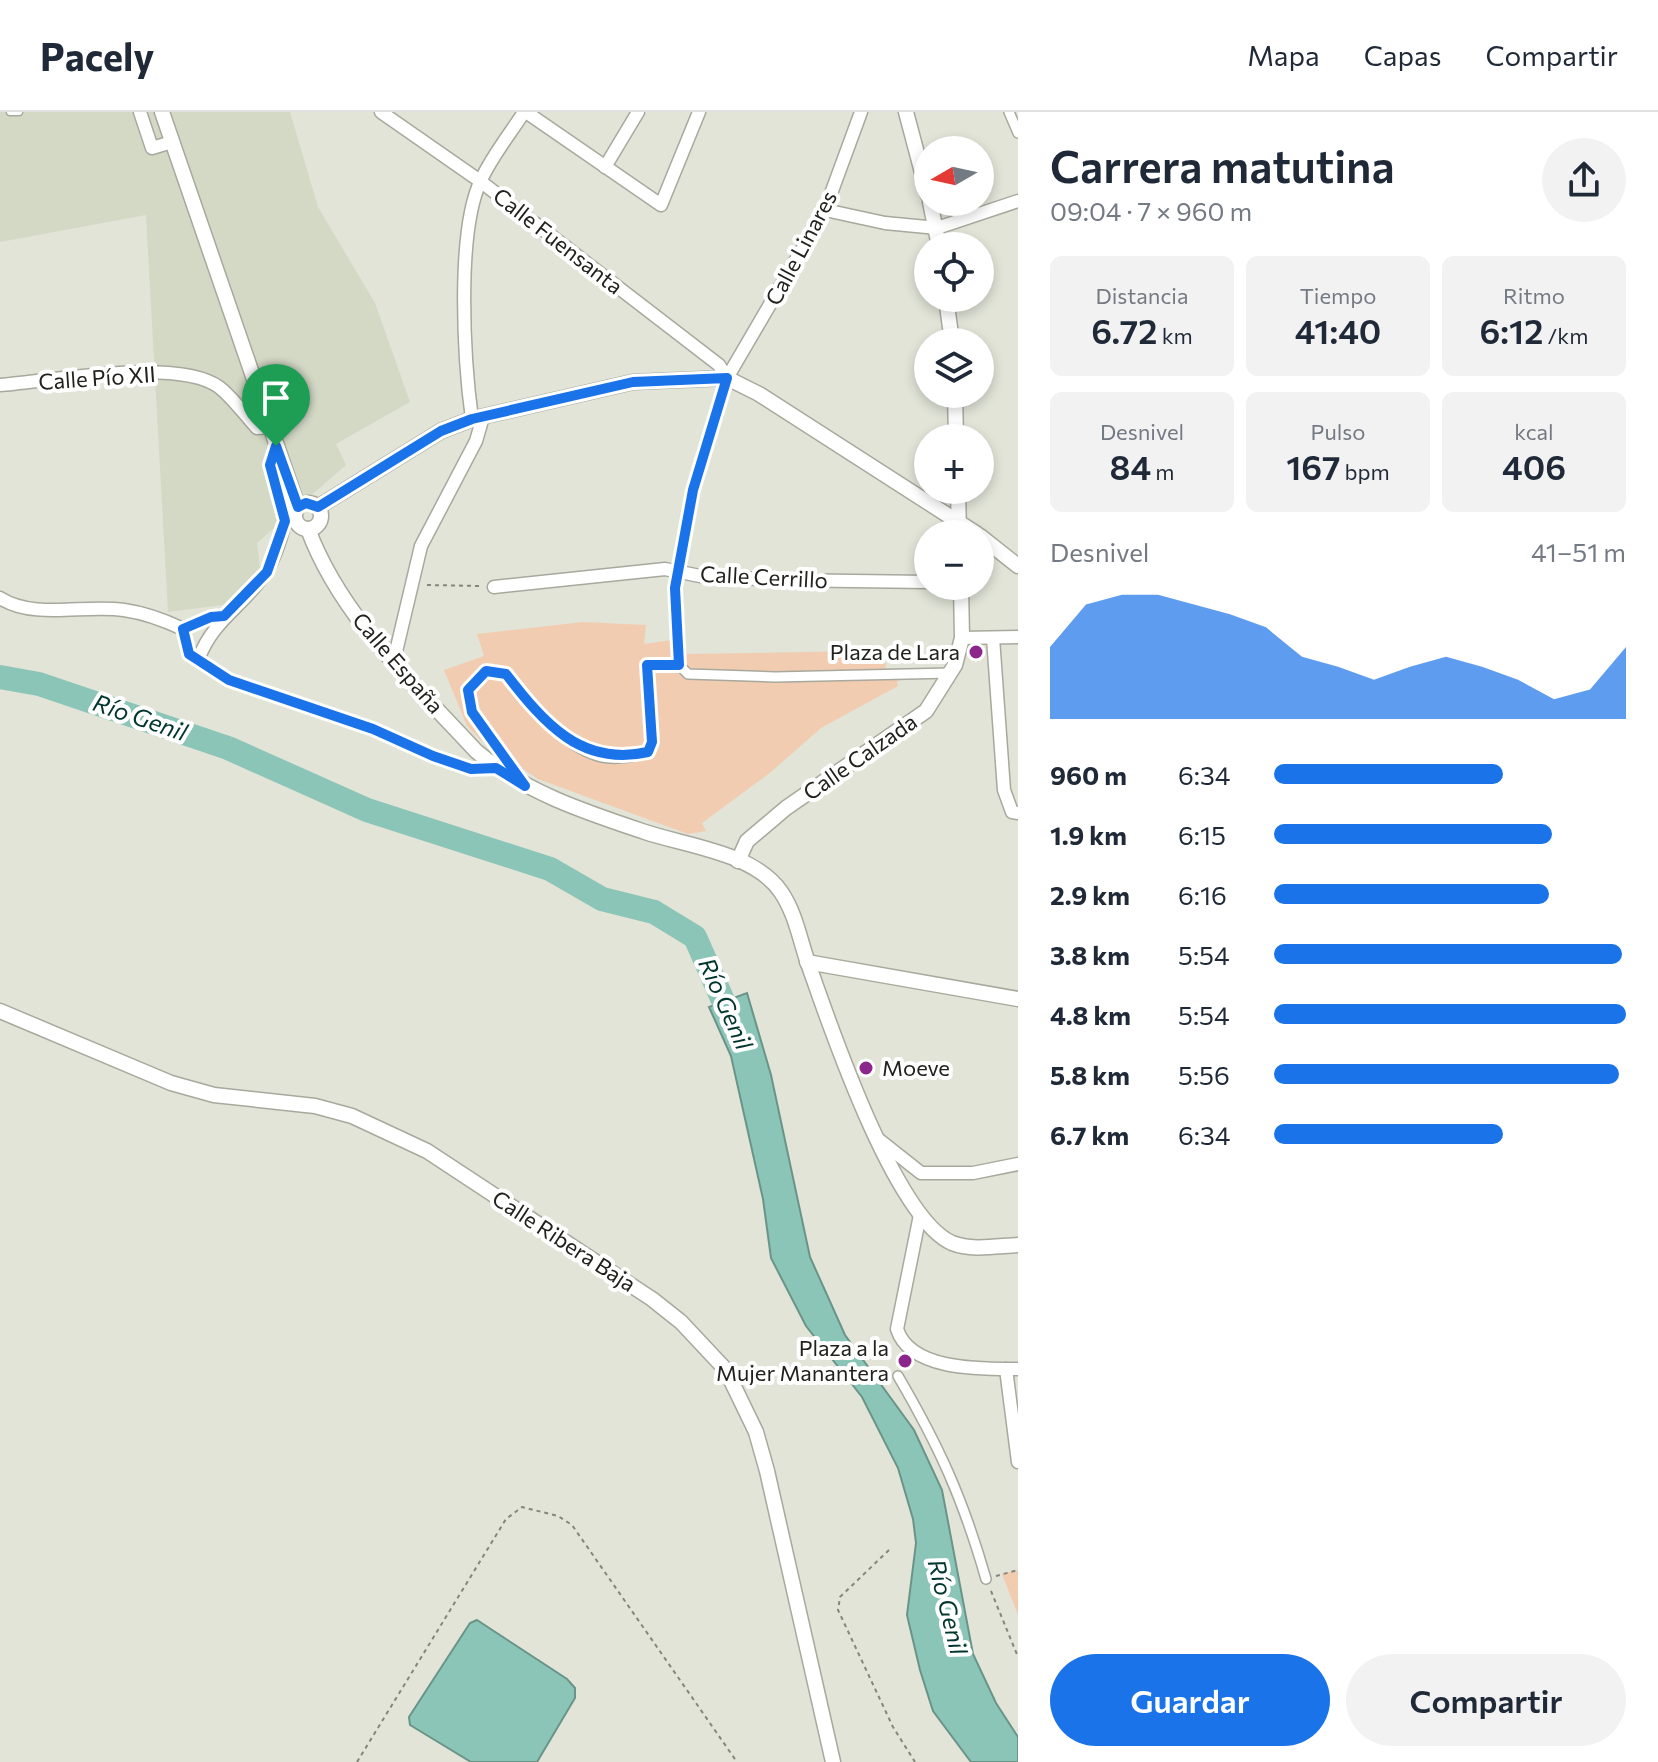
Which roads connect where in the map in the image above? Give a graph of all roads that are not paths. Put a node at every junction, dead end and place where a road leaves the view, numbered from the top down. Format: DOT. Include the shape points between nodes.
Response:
graph roads {
  1 [pos="19,112"];
  2 [pos="140,112"];
  3 [pos="162,112"];
  4 [pos="525,112"];
  5 [pos="638,112"];
  6 [pos="699,112"];
  7 [pos="861,112"];
  8 [pos="906,112"];
  9 [pos="1009,112"];
  10 [pos="11,113"];
  11 [pos="385,113"];
  12 [pos="0,115"];
  13 [pos="1018,133"];
  14 [pos="172,142"];
  15 [pos="914,142"];
  16 [pos="605,167"];
  17 [pos="480,181"];
  18 [pos="1018,201"];
  19 [pos="825,210"];
  20 [pos="934,216"];
  21 [pos="937,228"];
  22 [pos="937,232"];
  23 [pos="727,378"];
  24 [pos="0,385"];
  25 [pos="478,418"];
  26 [pos="269,427"];
  27 [pos="276,446"];
  28 [pos="298,507"];
  29 [pos="318,507"];
  30 [pos="947,520"];
  31 [pos="308,529"];
  32 [pos="994,547"];
  33 [pos="1018,566"];
  34 [pos="680,572"];
  35 [pos="914,582"];
  36 [pos="494,587"];
  37 [pos="0,598"];
  38 [pos="961,600"];
  39 [pos="224,616"];
  40 [pos="183,629"];
  41 [pos="1018,637"];
  42 [pos="962,638"];
  43 [pos="993,638"];
  44 [pos="198,660"];
  45 [pos="394,660"];
  46 [pos="679,665"];
  47 [pos="951,673"];
  48 [pos="496,768"];
  49 [pos="525,786"];
  50 [pos="1015,813"];
  51 [pos="738,861"];
  52 [pos="807,962"];
  53 [pos="1018,999"];
  54 [pos="0,1011"];
  55 [pos="876,1137"];
  56 [pos="1018,1164"];
  57 [pos="920,1215"];
  58 [pos="1018,1245"];
  59 [pos="1012,1369"];
  60 [pos="898,1376"];
  61 [pos="1018,1462"];
  62 [pos="986,1579"];
  63 [pos="833,1762"];
  1 -- 10 [label="lane"];
  2 -- 14 [label="street" via="152,148"];
  3 -- 14 [label="street"];
  4 -- 16 [label="street"];
  4 -- 17 [label="street"];
  5 -- 16 [label="street"];
  6 -- 16 [label="street" via="661,205"];
  7 -- 19 [label="street, Calle Linares"];
  8 -- 15 [label="street"];
  9 -- 13 [label="street"];
  10 -- 12 [label="lane"];
  11 -- 17 [label="street, Calle Fuensanta"];
  14 -- 26 [label="street"];
  17 -- 23 [label="street, Calle Fuensanta" via="719,365"];
  17 -- 25 [label="street" via="468,230 467,382"];
  18 -- 21 [label="street"];
  19 -- 21 [label="street"];
  19 -- 23 [label="street, Calle Linares"];
  20 -- 21 [label="street"];
  21 -- 22 [label="street"];
  23 -- 25 [label="street" via="633,382"];
  23 -- 30 [label="street"];
  23 -- 34 [label="street, Calle Linares" via="693,490"];
  24 -- 26 [label="street, Calle Pío XII" via="157,371 187,375 218,386 257,428"];
  25 -- 29 [label="street" via="441,431"];
  25 -- 45 [label="street" via="476,441 421,546"];
  26 -- 27 [label="street"];
  27 -- 28 [label="street"];
  27 -- 39 [label="street" via="270,465 285,521 267,572"];
  28 -- 29 [label="street"];
  28 -- 31 [label="street" via="295,519"];
  29 -- 31 [label="street" via="321,519"];
  31 -- 45 [label="street, Calle España" via="336,591"];
  32 -- 33 [label="street"];
  34 -- 35 [label="street, Calle Cerrillo"];
  34 -- 36 [label="street, Calle Cerrillo" via="665,569"];
  34 -- 46 [label="street, Calle Linares" via="675,588"];
  37 -- 40 [label="street" via="19,607 122,609"];
  38 -- 42 [label="street, Calle Calzada"];
  39 -- 40 [label="street"];
  39 -- 44 [label="street"];
  40 -- 44 [label="street" via="189,654"];
  41 -- 43 [label="street"];
  42 -- 43 [label="street"];
  42 -- 47 [label="street, Calle Calzada"];
  43 -- 50 [label="street" via="1004,790"];
  44 -- 48 [label="street" via="229,680 373,729 433,756 471,769"];
  45 -- 48 [label="street, Calle España"];
  46 -- 47 [label="street" via="688,674 775,677"];
  46 -- 49 [label="street" via="647,665 652,742 648,752 626,757 602,756 581,746 526,699 506,674 486,671 475,679 468,690 472,712"];
  47 -- 51 [label="street, Calle Calzada" via="926,711 786,808 747,841"];
  48 -- 49 [label="street, Calle España"];
  49 -- 51 [label="street, Calle España"];
  51 -- 52 [label="street, Calle España" via="764,874 780,890"];
  52 -- 53 [label="street"];
  52 -- 55 [label="street, Calle España"];
  54 -- 63 [label="street, Calle Ribera Baja" via="171,1083 214,1095 315,1106 389,1131 467,1177 681,1322 726,1370 756,1432"];
  55 -- 56 [label="street" via="921,1173 973,1173"];
  55 -- 57 [label="street, Calle España"];
  57 -- 58 [label="street, Calle España" via="951,1242 971,1248"];
  57 -- 59 [label="street" via="897,1329 901,1341 916,1353 969,1367"];
  59 -- 61 [label="street"];
  60 -- 62 [label="street" via="939,1445 965,1505"];
}
